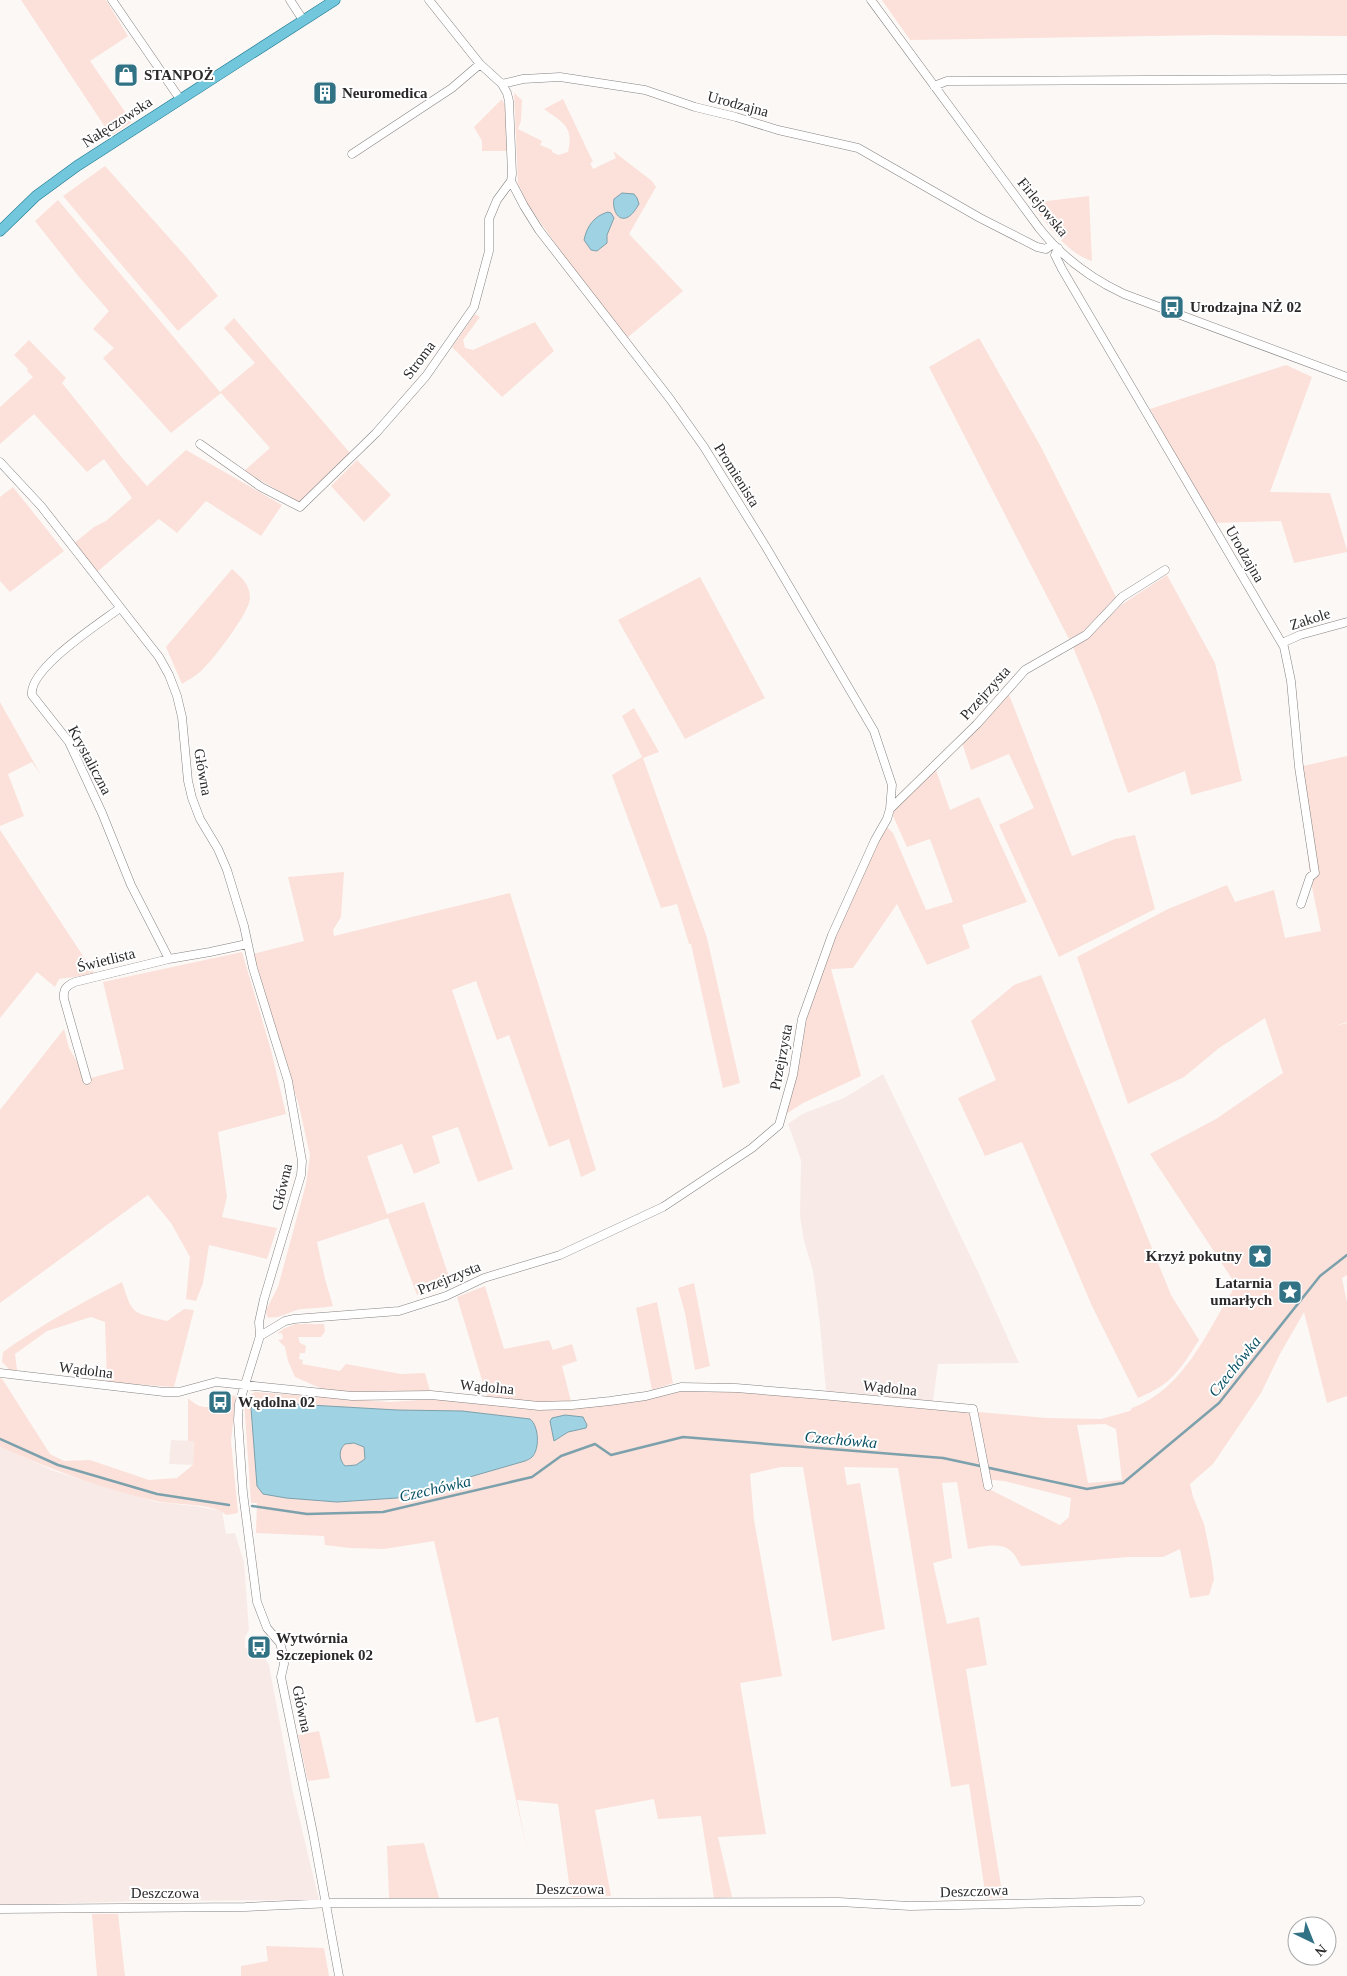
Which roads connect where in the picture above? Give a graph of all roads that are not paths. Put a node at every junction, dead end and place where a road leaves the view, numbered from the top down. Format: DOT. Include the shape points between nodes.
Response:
graph roads {
  1 [pos="112,0"];
  2 [pos="290,0"];
  3 [pos="335,0"];
  4 [pos="429,0"];
  5 [pos="871,0"];
  6 [pos="303,20"];
  7 [pos="480,64"];
  8 [pos="1347,80"];
  9 [pos="502,84"];
  10 [pos="934,86"];
  11 [pos="180,99"];
  12 [pos="352,154"];
  13 [pos="511,181"];
  14 [pos="0,231"];
  15 [pos="1056,246"];
  16 [pos="1347,377"];
  17 [pos="200,444"];
  18 [pos="0,462"];
  19 [pos="1165,570"];
  20 [pos="120,608"];
  21 [pos="1347,622"];
  22 [pos="1282,643"];
  23 [pos="890,808"];
  24 [pos="1301,904"];
  25 [pos="247,944"];
  26 [pos="169,959"];
  27 [pos="87,1080"];
  28 [pos="260,1336"];
  29 [pos="0,1373"];
  30 [pos="244,1385"];
  31 [pos="988,1486"];
  32 [pos="1140,1901"];
  33 [pos="326,1903"];
  34 [pos="0,1909"];
  35 [pos="339,1976"];
  1 -- 11 [label="street"];
  2 -- 6 [label="street"];
  3 -- 6 [label="main road, Nałęczowska"];
  4 -- 7 [label="street"];
  5 -- 10 [label="street, Firlejowska"];
  6 -- 11 [label="main road, Nałęczowska"];
  7 -- 9 [label="street"];
  7 -- 12 [label="street" via="452,88"];
  8 -- 10 [label="street" via="948,81"];
  9 -- 13 [label="street" via="509,101"];
  9 -- 15 [label="street, Urodzajna" via="560,76 645,90 778,130 858,148 1036,247"];
  10 -- 15 [label="street, Firlejowska"];
  11 -- 14 [label="main road, Nałęczowska" via="53,183"];
  13 -- 17 [label="street, Stroma" via="489,220 489,251 474,308 420,383 376,433 300,507 261,487"];
  13 -- 23 [label="street, Promienista" via="540,230 704,447 766,547 874,732 892,785"];
  15 -- 16 [label="street, Firlejowska" via="1088,272 1124,294"];
  15 -- 22 [label="street, Urodzajna" via="1058,263"];
  18 -- 20 [label="street, Główna" via="41,506"];
  19 -- 23 [label="street, Przejrzysta" via="1122,597 1086,635 1025,670 977,724"];
  20 -- 25 [label="street, Główna" via="159,657 175,688 192,798 226,870"];
  20 -- 26 [label="street, Krystaliczna" via="49,662 31,688 32,695 69,742 130,885"];
  21 -- 22 [label="street, Zakole"];
  22 -- 24 [label="street, Urodzajna" via="1291,682 1299,767 1315,873 1310,877"];
  23 -- 28 [label="street, Przejrzysta" via="832,935 802,1018 793,1075 779,1125 752,1148 663,1207 560,1255 484,1278 446,1296 399,1311 294,1319"];
  25 -- 26 [label="street, Świetlista"];
  25 -- 28 [label="street, Główna" via="288,1080 302,1161 301,1175 264,1299"];
  26 -- 27 [label="street, Świetlista" via="66,986 64,999"];
  28 -- 30 [label="street, Główna"];
  29 -- 30 [label="street, Wądolna" via="164,1392 179,1392 216,1382"];
  30 -- 31 [label="street, Wądolna" via="352,1396 431,1395 539,1406 646,1396 681,1386 972,1409"];
  30 -- 33 [label="street, Główna" via="239,1404 243,1493 257,1602 267,1628 280,1643 283,1654 281,1677"];
  32 -- 33 [label="street, Deszczowa" via="910,1906 825,1902"];
  33 -- 34 [label="street, Deszczowa" via="245,1907"];
  33 -- 35 [label="street, Główna"];
}
